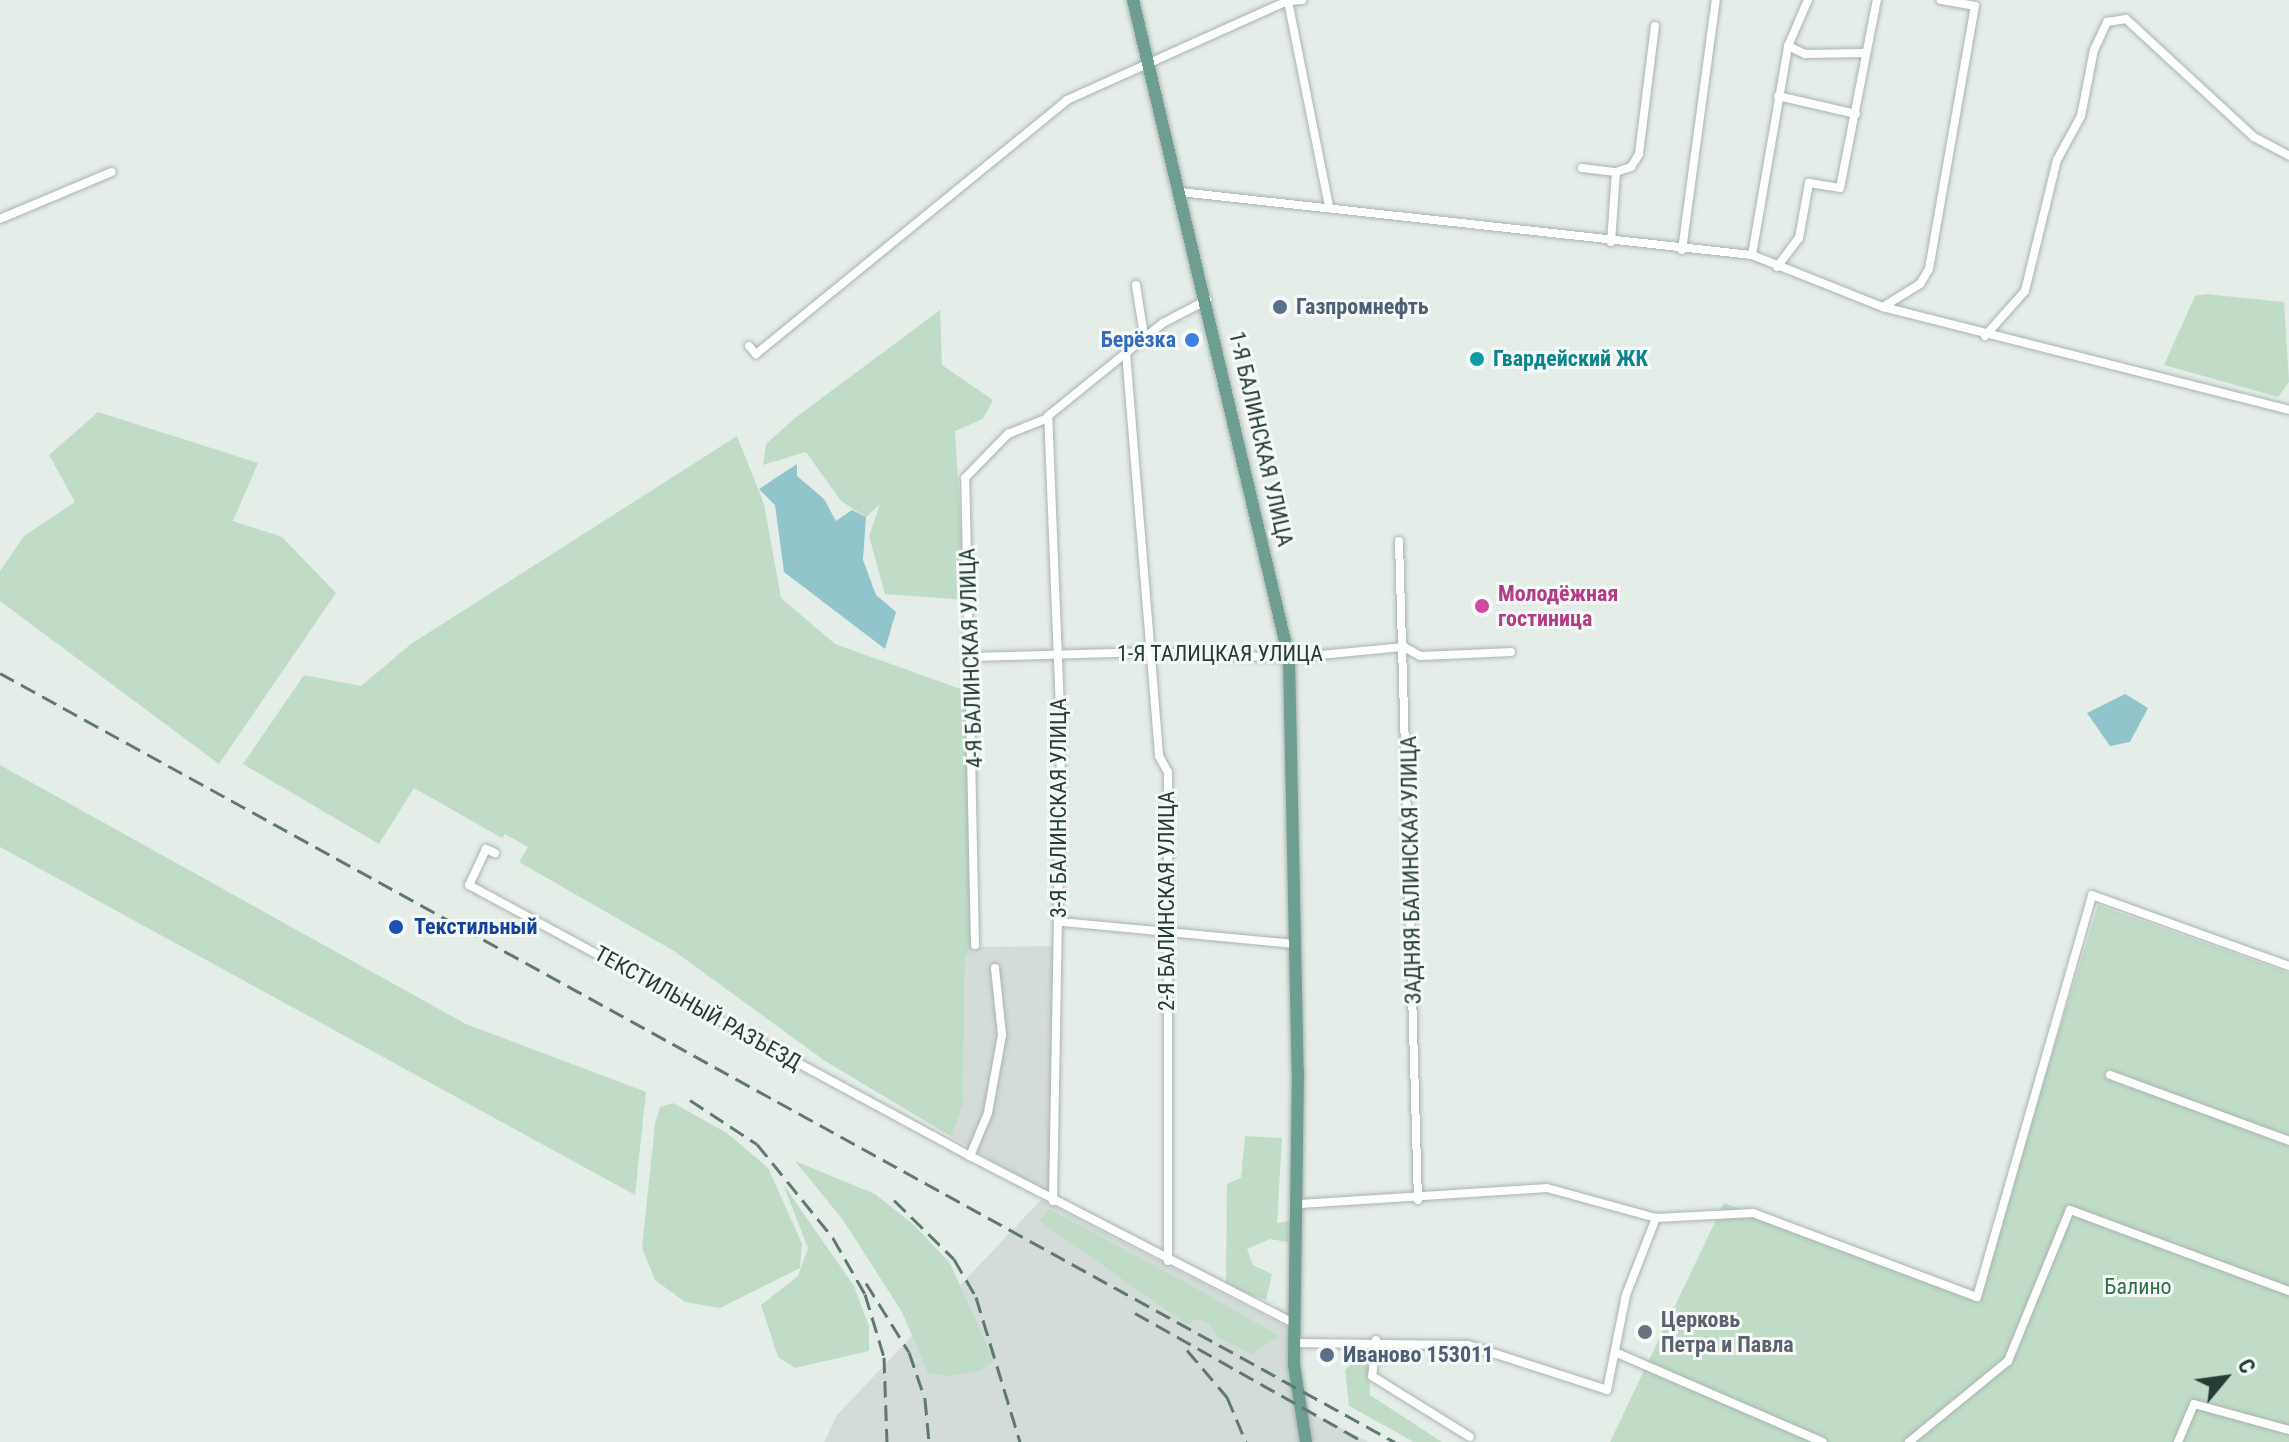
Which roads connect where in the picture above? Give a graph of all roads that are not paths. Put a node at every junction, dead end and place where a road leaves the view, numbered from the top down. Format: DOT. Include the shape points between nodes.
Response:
graph roads {
  1 [pos="1133,0"];
  2 [pos="1302,0"];
  3 [pos="1716,0"];
  4 [pos="1808,0"];
  5 [pos="1877,0"];
  6 [pos="1941,0"];
  7 [pos="1289,1"];
  8 [pos="1655,26"];
  9 [pos="1788,46"];
  10 [pos="1865,53"];
  11 [pos="1150,67"];
  12 [pos="1778,96"];
  13 [pos="1856,114"];
  14 [pos="2289,156"];
  15 [pos="1582,168"];
  16 [pos="112,172"];
  17 [pos="1616,172"];
  18 [pos="1180,192"];
  19 [pos="1329,207"];
  20 [pos="0,219"];
  21 [pos="1611,242"];
  22 [pos="1682,250"];
  23 [pos="1752,255"];
  24 [pos="1777,267"];
  25 [pos="1136,285"];
  26 [pos="1207,300"];
  27 [pos="1883,307"];
  28 [pos="1143,329"];
  29 [pos="1985,336"];
  30 [pos="749,346"];
  31 [pos="1126,353"];
  32 [pos="2289,410"];
  33 [pos="1048,417"];
  34 [pos="1399,541"];
  35 [pos="1404,647"];
  36 [pos="1150,652"];
  37 [pos="1511,652"];
  38 [pos="1057,655"];
  39 [pos="973,657"];
  40 [pos="1289,658"];
  41 [pos="495,853"];
  42 [pos="1062,922"];
  43 [pos="1169,930"];
  44 [pos="1296,944"];
  45 [pos="975,945"];
  46 [pos="2289,966"];
  47 [pos="995,968"];
  48 [pos="2110,1075"];
  49 [pos="2289,1141"];
  50 [pos="970,1156"];
  51 [pos="1418,1200"];
  52 [pos="1053,1201"];
  53 [pos="1297,1204"];
  54 [pos="1656,1218"];
  55 [pos="1168,1261"];
  56 [pos="2289,1291"];
  57 [pos="1295,1324"];
  58 [pos="1376,1340"];
  59 [pos="1295,1343"];
  60 [pos="1617,1353"];
  61 [pos="2289,1430"];
  62 [pos="1470,1437"];
  63 [pos="1306,1442"];
  64 [pos="1823,1442"];
  65 [pos="1909,1442"];
  66 [pos="2178,1442"];
  1 -- 11 [label="main road, 1-Я БАЛИНСКАЯ УЛИЦА"];
  2 -- 7 [label="street"];
  3 -- 22 [label="street"];
  4 -- 9 [label="street"];
  5 -- 10 [label="street"];
  6 -- 27 [label="street" via="1975,6 1929,269 1920,284"];
  7 -- 11 [label="street"];
  7 -- 19 [label="street"];
  8 -- 17 [label="street" via="1639,154 1631,167"];
  9 -- 10 [label="street" via="1805,54"];
  9 -- 12 [label="street"];
  10 -- 13 [label="street"];
  11 -- 18 [label="main road, 1-Я БАЛИНСКАЯ УЛИЦА"];
  11 -- 30 [label="street" via="1038,121 756,354"];
  12 -- 13 [label="street"];
  12 -- 23 [label="street"];
  13 -- 24 [label="street" via="1840,188 1809,183 1799,238"];
  14 -- 29 [label="street" via="2254,137 2126,19 2107,22 2094,50 2081,116 2057,160 2025,291"];
  15 -- 17 [label="street"];
  16 -- 20 [label="street"];
  17 -- 21 [label="street"];
  18 -- 19 [label="street"];
  18 -- 26 [label="main road, 1-Я БАЛИНСКАЯ УЛИЦА"];
  19 -- 21 [label="street"];
  21 -- 22 [label="street"];
  22 -- 23 [label="street"];
  23 -- 24 [label="street"];
  24 -- 27 [label="street"];
  25 -- 28 [label="street"];
  26 -- 31 [label="street, 4-Я БАЛИНСКАЯ УЛИЦА"];
  26 -- 40 [label="main road, 1-Я БАЛИНСКАЯ УЛИЦА"];
  27 -- 29 [label="street"];
  29 -- 32 [label="street"];
  31 -- 33 [label="street, 4-Я БАЛИНСКАЯ УЛИЦА"];
  31 -- 36 [label="street, 2-Я БАЛИНСКАЯ УЛИЦА"];
  33 -- 38 [label="street, 3-Я БАЛИНСКАЯ УЛИЦА"];
  33 -- 39 [label="street, 4-Я БАЛИНСКАЯ УЛИЦА" via="1008,434 967,471"];
  34 -- 35 [label="street, ЗАДНЯЯ БАЛИНСКАЯ УЛИЦА"];
  35 -- 37 [label="street, 1-Я ТАЛИЦКАЯ УЛИЦА" via="1420,656"];
  35 -- 40 [label="street, 1-Я ТАЛИЦКАЯ УЛИЦА"];
  35 -- 51 [label="street, ЗАДНЯЯ БАЛИНСКАЯ УЛИЦА"];
  36 -- 38 [label="street, 1-Я ТАЛИЦКАЯ УЛИЦА"];
  36 -- 40 [label="street, 1-Я ТАЛИЦКАЯ УЛИЦА"];
  36 -- 43 [label="street, 2-Я БАЛИНСКАЯ УЛИЦА" via="1159,756 1168,772"];
  38 -- 39 [label="street, 1-Я ТАЛИЦКАЯ УЛИЦА"];
  38 -- 42 [label="street, 3-Я БАЛИНСКАЯ УЛИЦА"];
  39 -- 45 [label="street, 4-Я БАЛИНСКАЯ УЛИЦА"];
  40 -- 44 [label="main road, 1-Я БАЛИНСКАЯ УЛИЦА"];
  41 -- 50 [label="street, ТЕКСТИЛЬНЫЙ РАЗЪЕЗД" via="486,849 469,885"];
  42 -- 43 [label="street"];
  42 -- 52 [label="street, 3-Я БАЛИНСКАЯ УЛИЦА"];
  43 -- 44 [label="street"];
  43 -- 55 [label="street, 2-Я БАЛИНСКАЯ УЛИЦА"];
  44 -- 53 [label="main road, 1-Я БАЛИНСКАЯ УЛИЦА"];
  46 -- 54 [label="street" via="2092,895 1977,1297 1753,1213"];
  47 -- 50 [label="street" via="1002,1035 988,1113"];
  48 -- 49 [label="street"];
  50 -- 52 [label="street"];
  51 -- 53 [label="street"];
  51 -- 54 [label="street" via="1547,1188"];
  52 -- 55 [label="street"];
  53 -- 57 [label="main road, 1-Я БАЛИНСКАЯ УЛИЦА"];
  54 -- 60 [label="street" via="1626,1295"];
  55 -- 57 [label="street"];
  56 -- 65 [label="street" via="2070,1210 2008,1361"];
  57 -- 59 [label="main road, 1-Я БАЛИНСКАЯ УЛИЦА"];
  58 -- 59 [label="street"];
  58 -- 60 [label="street" via="1468,1345 1607,1390"];
  58 -- 62 [label="street" via="1372,1376"];
  59 -- 63 [label="main road, 1-Я БАЛИНСКАЯ УЛИЦА"];
  60 -- 64 [label="street"];
  61 -- 66 [label="street" via="2194,1404"];
}
